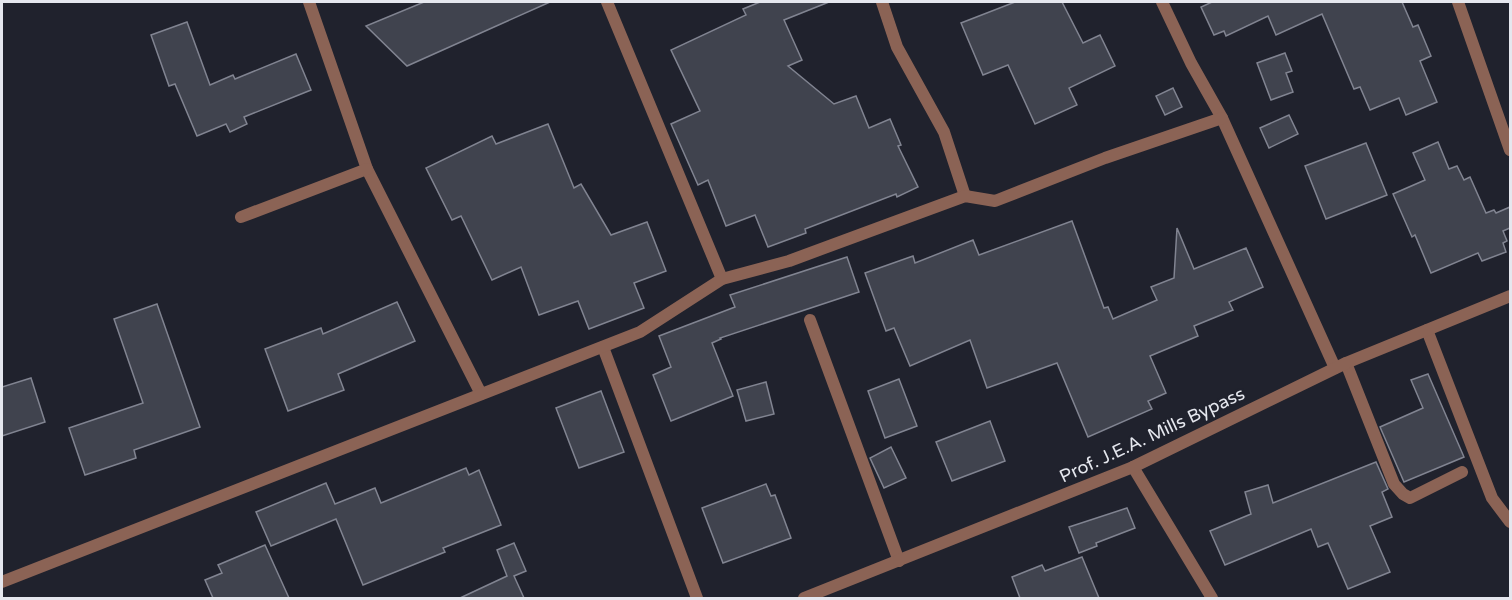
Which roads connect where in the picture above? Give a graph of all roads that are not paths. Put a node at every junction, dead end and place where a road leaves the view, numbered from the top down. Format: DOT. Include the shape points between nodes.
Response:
graph roads {
  1 [pos="309,2"];
  2 [pos="607,2"];
  3 [pos="882,2"];
  4 [pos="1162,2"];
  5 [pos="1458,2"];
  6 [pos="1222,118"];
  7 [pos="1510,150"];
  8 [pos="367,169"];
  9 [pos="965,196"];
  10 [pos="241,217"];
  11 [pos="722,279"];
  12 [pos="1510,296"];
  13 [pos="810,320"];
  14 [pos="1427,330"];
  15 [pos="603,346"];
  16 [pos="1341,366"];
  17 [pos="481,394"];
  18 [pos="1133,467"];
  19 [pos="1462,472"];
  20 [pos="1510,522"];
  21 [pos="899,561"];
  22 [pos="2,582"];
  23 [pos="811,597"];
  24 [pos="697,598"];
  25 [pos="1212,598"];
  1 -- 8 [label="street"];
  2 -- 11 [label="street"];
  3 -- 9 [label="street" via="897,47 944,132"];
  4 -- 6 [label="street"];
  5 -- 7 [label="street"];
  6 -- 9 [label="street" via="995,201"];
  6 -- 16 [label="street"];
  8 -- 10 [label="street"];
  8 -- 17 [label="street"];
  9 -- 11 [label="street" via="789,261"];
  11 -- 15 [label="street" via="640,332"];
  12 -- 14 [label="street, Prof. J.E.A. Mills Bypass"];
  13 -- 21 [label="street"];
  14 -- 16 [label="street, Prof. J.E.A. Mills Bypass"];
  14 -- 20 [label="street" via="1492,498"];
  15 -- 17 [label="street"];
  15 -- 24 [label="street"];
  16 -- 18 [label="street, Prof. J.E.A. Mills Bypass"];
  16 -- 19 [label="street" via="1394,483 1403,494 1410,498"];
  17 -- 22 [label="street"];
  18 -- 21 [label="street, Prof. J.E.A. Mills Bypass"];
  18 -- 25 [label="street"];
  21 -- 23 [label="street, Prof. J.E.A. Mills Bypass"];
}
